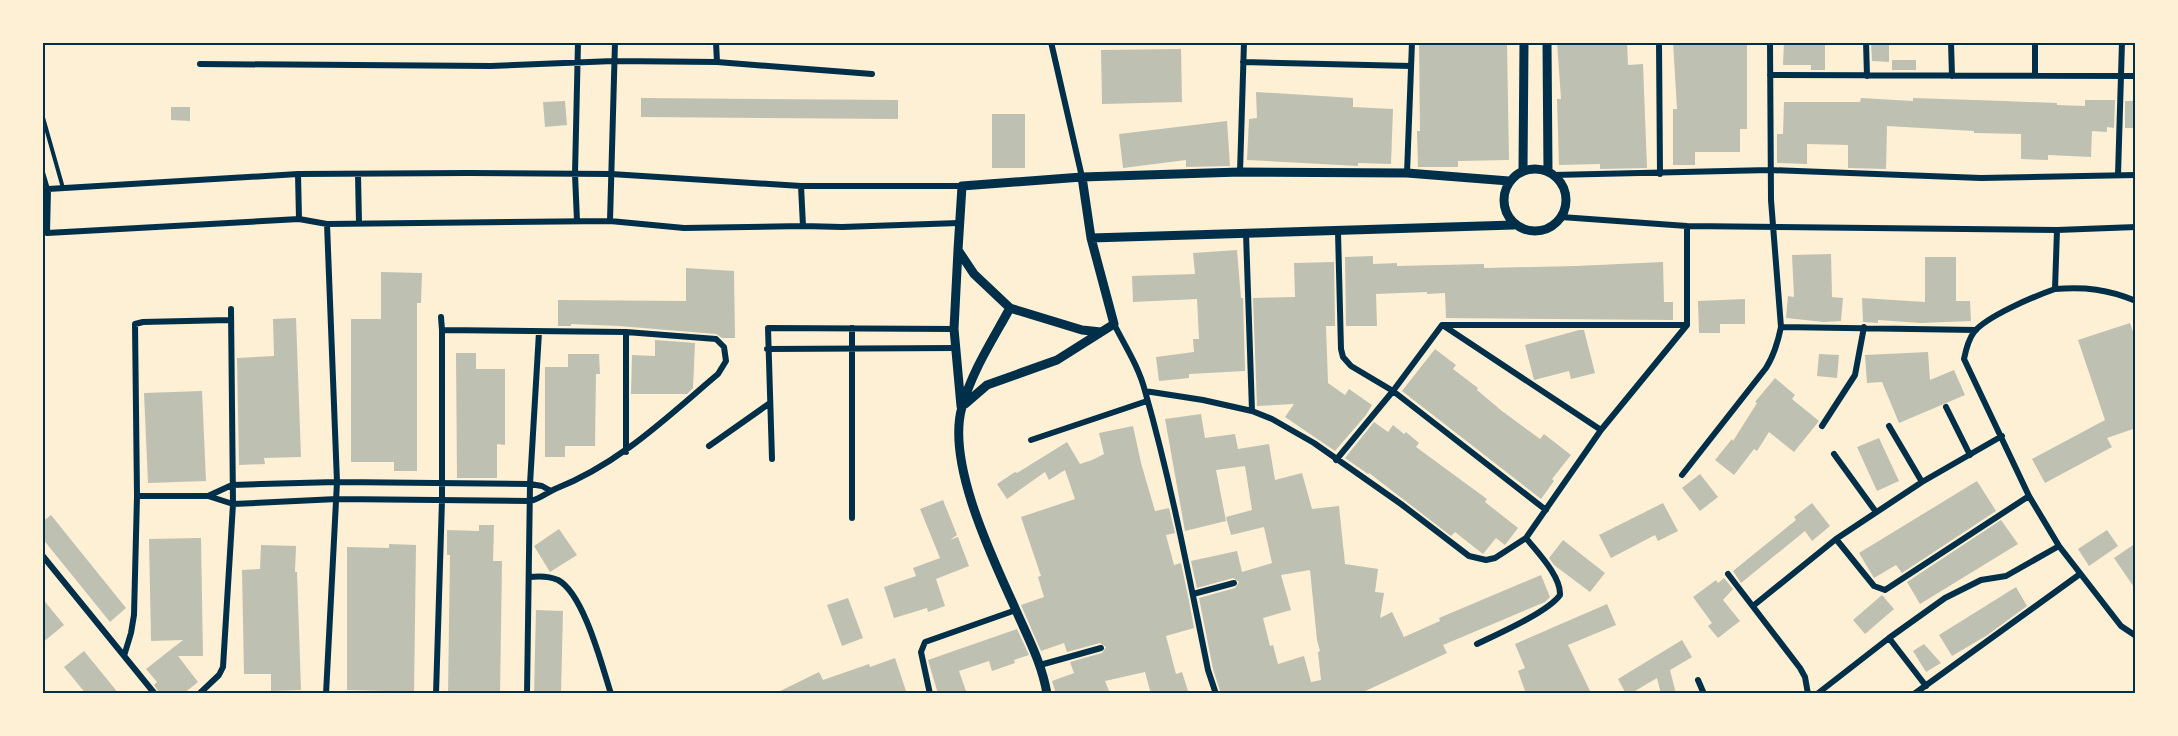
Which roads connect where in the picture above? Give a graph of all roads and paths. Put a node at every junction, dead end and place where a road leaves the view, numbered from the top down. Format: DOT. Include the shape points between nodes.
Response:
graph roads {
  1 [pos="578,42"];
  2 [pos="615,42"];
  3 [pos="716,42"];
  4 [pos="1051,42"];
  5 [pos="1244,42"];
  6 [pos="1412,42"];
  7 [pos="1524,42"];
  8 [pos="1547,42"];
  9 [pos="1659,42"];
  10 [pos="1770,42"];
  11 [pos="1866,42"];
  12 [pos="1951,42"];
  13 [pos="2035,42"];
  14 [pos="2122,42"];
  15 [pos="614,61"];
  16 [pos="717,62"];
  17 [pos="1243,62"];
  18 [pos="578,63"];
  19 [pos="200,64"];
  20 [pos="1412,66"];
  21 [pos="872,74"];
  22 [pos="2035,74"];
  23 [pos="1770,75"];
  24 [pos="2121,75"];
  25 [pos="1867,76"];
  26 [pos="1952,76"];
  27 [pos="2136,76"];
  28 [pos="42,114"];
  29 [pos="42,169"];
  30 [pos="1522,171"];
  31 [pos="1770,171"];
  32 [pos="1240,172"];
  33 [pos="1407,173"];
  34 [pos="298,174"];
  35 [pos="575,174"];
  36 [pos="611,174"];
  37 [pos="1551,174"];
  38 [pos="1660,174"];
  39 [pos="358,175"];
  40 [pos="2136,175"];
  41 [pos="2118,176"];
  42 [pos="1082,177"];
  43 [pos="1509,181"];
  44 [pos="801,186"];
  45 [pos="962,186"];
  46 [pos="63,188"];
  47 [pos="45,191"];
  48 [pos="1561,217"];
  49 [pos="299,219"];
  50 [pos="577,221"];
  51 [pos="610,221"];
  52 [pos="359,223"];
  53 [pos="959,223"];
  54 [pos="327,224"];
  55 [pos="1514,225"];
  56 [pos="803,226"];
  57 [pos="1687,226"];
  58 [pos="1773,227"];
  59 [pos="2136,227"];
  60 [pos="2057,230"];
  61 [pos="1338,231"];
  62 [pos="45,232"];
  63 [pos="1246,233"];
  64 [pos="1091,238"];
  65 [pos="958,250"];
  66 [pos="2055,289"];
  67 [pos="2136,301"];
  68 [pos="1010,308"];
  69 [pos="231,309"];
  70 [pos="441,317"];
  71 [pos="230,320"];
  72 [pos="1114,324"];
  73 [pos="1442,325"];
  74 [pos="1687,325"];
  75 [pos="1781,327"];
  76 [pos="1864,327"];
  77 [pos="852,328"];
  78 [pos="954,329"];
  79 [pos="442,330"];
  80 [pos="1976,330"];
  81 [pos="539,332"];
  82 [pos="626,332"];
  83 [pos="1101,332"];
  84 [pos="852,348"];
  85 [pos="955,348"];
  86 [pos="767,349"];
  87 [pos="1145,391"];
  88 [pos="1393,391"];
  89 [pos="1147,401"];
  90 [pos="770,403"];
  91 [pos="1946,407"];
  92 [pos="961,408"];
  93 [pos="1252,411"];
  94 [pos="1822,426"];
  95 [pos="1889,426"];
  96 [pos="1601,430"];
  97 [pos="2002,436"];
  98 [pos="1031,440"];
  99 [pos="709,446"];
  100 [pos="626,452"];
  101 [pos="1834,454"];
  102 [pos="1970,455"];
  103 [pos="771,459"];
  104 [pos="1336,460"];
  105 [pos="1682,475"];
  106 [pos="337,482"];
  107 [pos="1922,482"];
  108 [pos="442,483"];
  109 [pos="530,484"];
  110 [pos="232,485"];
  111 [pos="551,491"];
  112 [pos="137,496"];
  113 [pos="208,496"];
  114 [pos="2029,496"];
  115 [pos="337,499"];
  116 [pos="442,500"];
  117 [pos="530,501"];
  118 [pos="233,504"];
  119 [pos="1546,510"];
  120 [pos="1876,512"];
  121 [pos="852,518"];
  122 [pos="1526,538"];
  123 [pos="1836,539"];
  124 [pos="2059,546"];
  125 [pos="42,555"];
  126 [pos="1728,574"];
  127 [pos="2080,574"];
  128 [pos="530,577"];
  129 [pos="1234,583"];
  130 [pos="1192,594"];
  131 [pos="1753,606"];
  132 [pos="1016,610"];
  133 [pos="2136,636"];
  134 [pos="1889,638"];
  135 [pos="1478,644"];
  136 [pos="1101,648"];
  137 [pos="124,656"];
  138 [pos="1040,665"];
  139 [pos="1698,680"];
  140 [pos="1926,686"];
  141 [pos="155,694"];
  142 [pos="199,694"];
  143 [pos="326,694"];
  144 [pos="436,694"];
  145 [pos="527,694"];
  146 [pos="611,694"];
  147 [pos="930,694"];
  148 [pos="1047,694"];
  149 [pos="1216,694"];
  150 [pos="1704,694"];
  151 [pos="1808,694"];
  152 [pos="1817,694"];
  153 [pos="1914,694"];
  1 -- 18 [label="street"];
  2 -- 15 [label="street"];
  3 -- 16 [label="street"];
  4 -- 42 [label="street"];
  5 -- 17 [label="street"];
  6 -- 20 [label="street"];
  7 -- 30 [label="street"];
  8 -- 37 [label="street"];
  9 -- 38 [label="street"];
  10 -- 23 [label="street"];
  11 -- 25 [label="street"];
  12 -- 26 [label="street"];
  13 -- 22 [label="street"];
  14 -- 24 [label="street"];
  15 -- 16 [label="street"];
  15 -- 18 [label="street"];
  15 -- 36 [label="street"];
  16 -- 21 [label="street"];
  17 -- 20 [label="street"];
  17 -- 32 [label="street"];
  18 -- 19 [label="street"];
  18 -- 35 [label="street"];
  20 -- 33 [label="street"];
  22 -- 24 [label="street"];
  22 -- 26 [label="street"];
  23 -- 25 [label="street"];
  23 -- 31 [label="street"];
  24 -- 27 [label="street"];
  24 -- 41 [label="street"];
  25 -- 26 [label="street"];
  28 -- 46 [label="lane"];
  29 -- 47 [label="lane"];
  30 -- 37 [label="street" via="1536,169"];
  30 -- 43 [label="street"];
  31 -- 38 [label="street"];
  31 -- 41 [label="street" via="1981,178"];
  31 -- 58 [label="street"];
  32 -- 33 [label="street"];
  32 -- 42 [label="street"];
  33 -- 43 [label="street"];
  34 -- 39 [label="street"];
  34 -- 46 [label="street"];
  34 -- 49 [label="street"];
  35 -- 36 [label="street"];
  35 -- 39 [label="street"];
  35 -- 50 [label="street"];
  36 -- 44 [label="street"];
  36 -- 51 [label="street"];
  37 -- 38 [label="street"];
  37 -- 48 [label="street" via="1563,188 1566,202"];
  39 -- 52 [label="street"];
  40 -- 41 [label="street"];
  42 -- 45 [label="street"];
  42 -- 64 [label="street"];
  43 -- 55 [label="street" via="1504,194"];
  44 -- 45 [label="street"];
  44 -- 56 [label="street"];
  45 -- 53 [label="street"];
  46 -- 47 [label="street"];
  47 -- 62 [label="street"];
  48 -- 55 [label="street" via="1548,229 1530,232"];
  48 -- 57 [label="street"];
  49 -- 54 [label="street"];
  49 -- 62 [label="street"];
  50 -- 51 [label="street"];
  50 -- 52 [label="street"];
  51 -- 56 [label="street" via="684,228"];
  52 -- 54 [label="street"];
  53 -- 56 [label="street"];
  53 -- 65 [label="street"];
  54 -- 106 [label="street"];
  55 -- 61 [label="street"];
  57 -- 58 [label="street"];
  57 -- 74 [label="street"];
  58 -- 60 [label="street"];
  58 -- 75 [label="street"];
  59 -- 60 [label="street"];
  60 -- 66 [label="street"];
  61 -- 63 [label="street"];
  61 -- 88 [label="street" via="1341,353 1351,366"];
  63 -- 64 [label="street"];
  63 -- 93 [label="street"];
  64 -- 72 [label="street"];
  65 -- 68 [label="street" via="974,274"];
  65 -- 78 [label="street"];
  66 -- 67 [label="street" via="2083,287"];
  66 -- 80 [label="street" via="2015,305"];
  68 -- 83 [label="street"];
  68 -- 92 [label="street" via="975,370"];
  69 -- 71 [label="street"];
  70 -- 79 [label="street"];
  71 -- 110 [label="street"];
  71 -- 112 [label="street" via="135,323"];
  72 -- 83 [label="street"];
  72 -- 87 [label="street"];
  73 -- 74 [label="street"];
  73 -- 88 [label="street"];
  73 -- 96 [label="street"];
  74 -- 96 [label="street"];
  75 -- 76 [label="street"];
  75 -- 105 [label="street" via="1766,368"];
  76 -- 80 [label="street"];
  76 -- 94 [label="street" via="1855,375"];
  77 -- 78 [label="street"];
  77 -- 84 [label="street"];
  77 -- 86 [label="street" via="768,328"];
  78 -- 85 [label="street"];
  79 -- 81 [label="street"];
  79 -- 108 [label="street"];
  80 -- 97 [label="street" via="1964,359"];
  81 -- 82 [label="street"];
  81 -- 109 [label="street"];
  82 -- 100 [label="street"];
  82 -- 100 [label="street" via="716,339 724,347 726,361 718,375"];
  83 -- 92 [label="street" via="1057,360 987,385"];
  84 -- 85 [label="street"];
  84 -- 86 [label="street"];
  84 -- 121 [label="street"];
  85 -- 92 [label="street"];
  86 -- 90 [label="street"];
  87 -- 89 [label="street"];
  87 -- 93 [label="street"];
  88 -- 104 [label="street"];
  88 -- 119 [label="street"];
  89 -- 98 [label="street"];
  89 -- 130 [label="street"];
  90 -- 99 [label="street"];
  90 -- 103 [label="street"];
  91 -- 102 [label="street"];
  92 -- 132 [label="street" via="959,454 963,476"];
  93 -- 104 [label="street" via="1290,429"];
  95 -- 107 [label="street"];
  96 -- 119 [label="street"];
  97 -- 102 [label="street"];
  97 -- 114 [label="street"];
  100 -- 111 [label="street" via="600,469"];
  101 -- 120 [label="street"];
  102 -- 107 [label="street"];
  104 -- 122 [label="street" via="1469,556 1486,561 1496,558"];
  106 -- 108 [label="street"];
  106 -- 110 [label="street"];
  106 -- 115 [label="street"];
  107 -- 120 [label="street"];
  108 -- 109 [label="street"];
  108 -- 116 [label="street"];
  109 -- 111 [label="street"];
  109 -- 117 [label="street"];
  110 -- 113 [label="street"];
  110 -- 118 [label="street"];
  111 -- 117 [label="street"];
  112 -- 113 [label="street"];
  112 -- 137 [label="street" via="134,615"];
  113 -- 118 [label="street"];
  114 -- 123 [label="street" via="1885,590 1874,586"];
  114 -- 124 [label="street"];
  115 -- 116 [label="street"];
  115 -- 118 [label="street"];
  115 -- 143 [label="street"];
  116 -- 117 [label="street"];
  116 -- 144 [label="street"];
  117 -- 128 [label="street"];
  118 -- 142 [label="street" via="223,667"];
  119 -- 122 [label="street"];
  120 -- 123 [label="street"];
  122 -- 135 [label="street" via="1548,564 1560,594 1553,602"];
  123 -- 131 [label="street"];
  124 -- 127 [label="street"];
  124 -- 134 [label="street" via="2006,576 1981,580 1945,598"];
  125 -- 137 [label="street"];
  126 -- 131 [label="street"];
  127 -- 133 [label="street" via="2121,626"];
  127 -- 140 [label="street"];
  128 -- 145 [label="street"];
  128 -- 146 [label="street" via="558,580 573,596 582,609"];
  129 -- 130 [label="street"];
  130 -- 149 [label="street"];
  131 -- 151 [label="street" via="1800,668"];
  132 -- 138 [label="street"];
  132 -- 147 [label="street" via="925,642 921,652"];
  134 -- 140 [label="street"];
  134 -- 152 [label="street"];
  136 -- 138 [label="street"];
  137 -- 141 [label="street"];
  138 -- 148 [label="street"];
  139 -- 150 [label="street"];
  140 -- 153 [label="street"];
}
